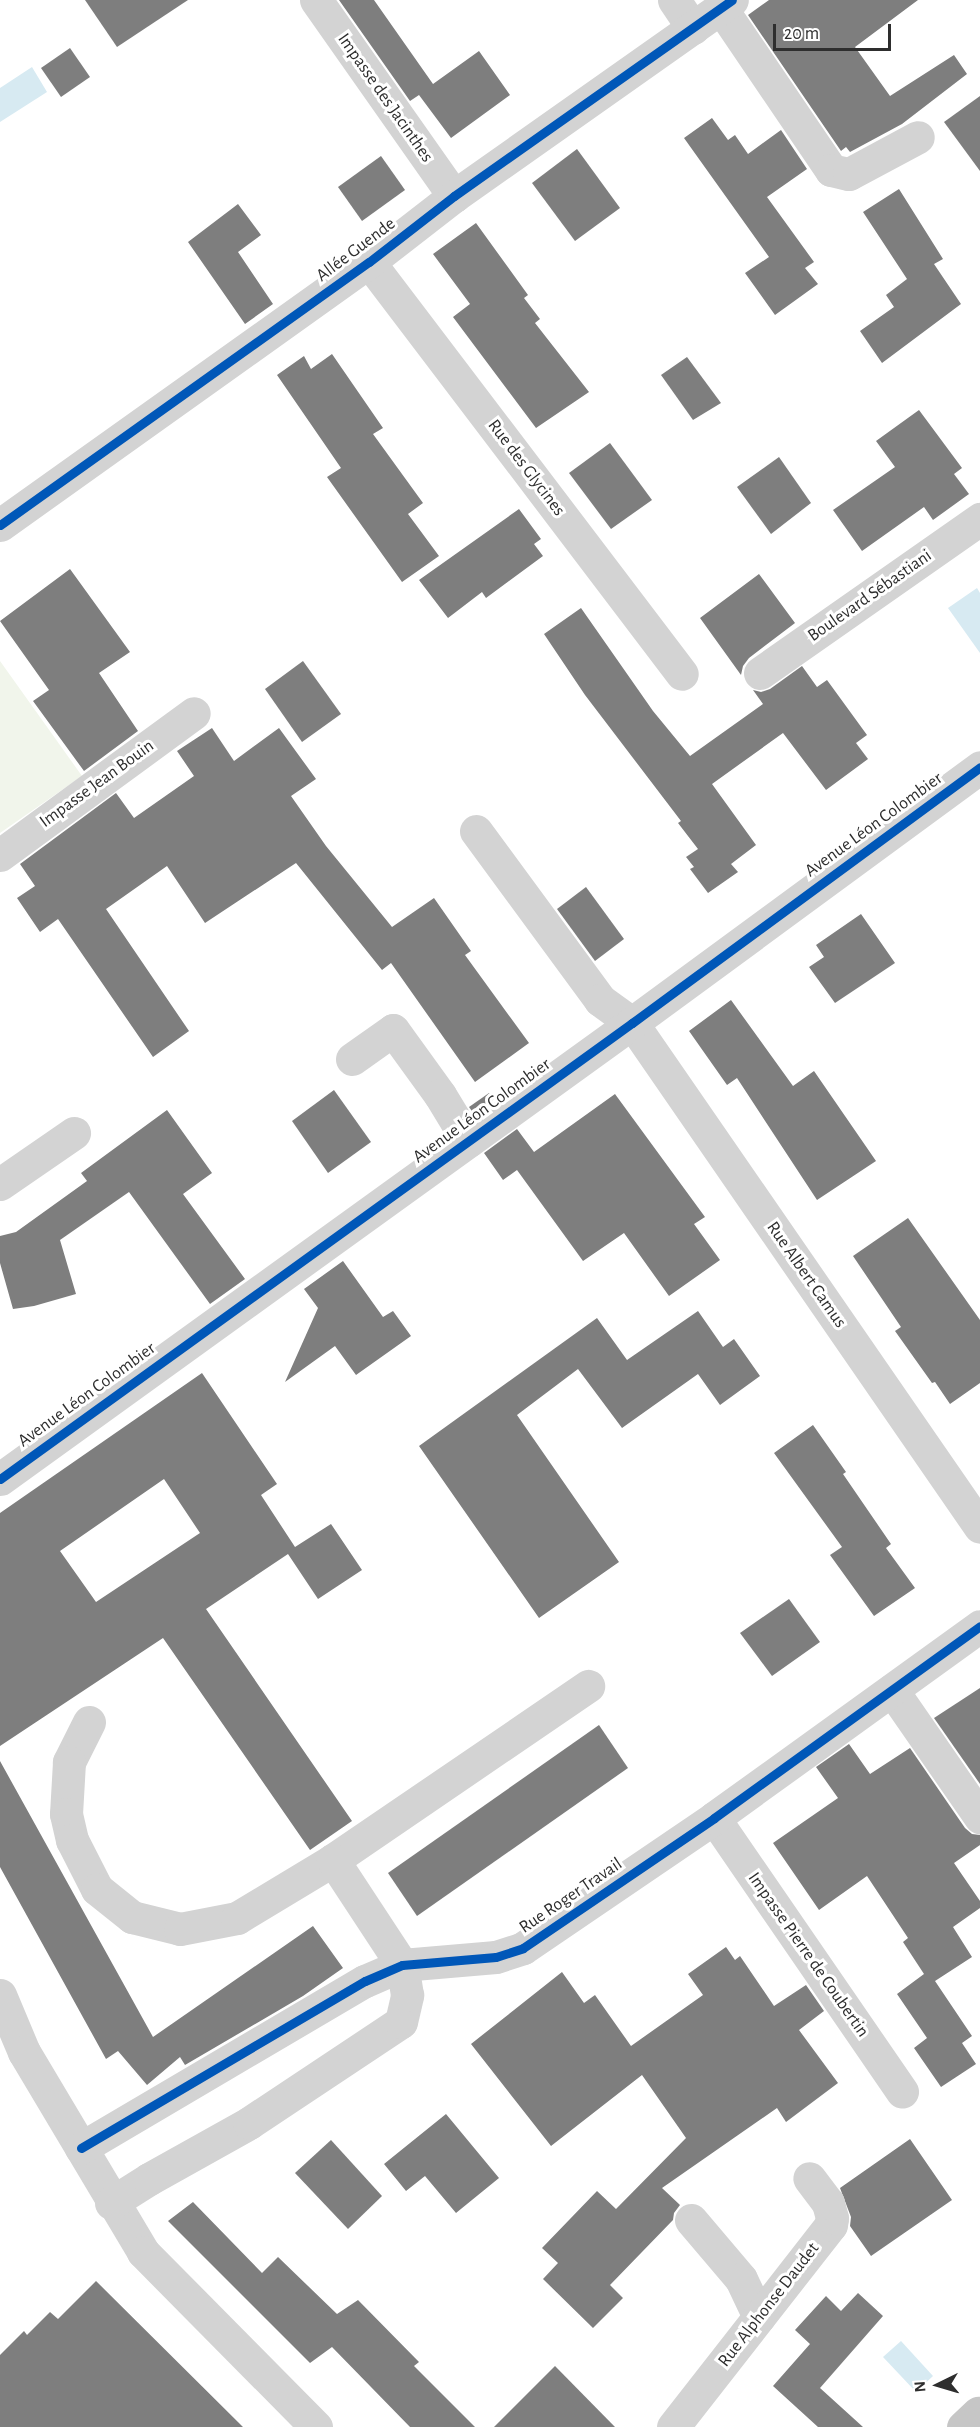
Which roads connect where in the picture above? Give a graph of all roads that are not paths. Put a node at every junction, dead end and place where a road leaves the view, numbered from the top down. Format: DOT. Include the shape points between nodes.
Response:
graph roads {
  1 [pos="316,0"];
  2 [pos="674,0"];
  3 [pos="726,4"];
  4 [pos="693,28"];
  5 [pos="918,137"];
  6 [pos="454,196"];
  7 [pos="369,262"];
  8 [pos="980,519"];
  9 [pos="0,525"];
  10 [pos="760,673"];
  11 [pos="682,674"];
  12 [pos="194,713"];
  13 [pos="980,767"];
  14 [pos="476,831"];
  15 [pos="0,855"];
  16 [pos="632,1023"];
  17 [pos="352,1059"];
  18 [pos="74,1133"];
  19 [pos="468,1141"];
  20 [pos="0,1184"];
  21 [pos="0,1479"];
  22 [pos="980,1527"];
  23 [pos="980,1626"];
  24 [pos="588,1686"];
  25 [pos="892,1690"];
  26 [pos="89,1722"];
  27 [pos="980,1817"];
  28 [pos="714,1818"];
  29 [pos="333,1860"];
  30 [pos="402,1965"];
  31 [pos="0,1995"];
  32 [pos="12,2047"];
  33 [pos="902,2092"];
  34 [pos="81,2148"];
  35 [pos="809,2178"];
  36 [pos="111,2203"];
  37 [pos="691,2220"];
  38 [pos="759,2318"];
  39 [pos="316,2427"];
  40 [pos="673,2427"];
  1 -- 6 [label="street, Impasse des Jacinthes"];
  2 -- 4 [label="street"];
  3 -- 4 [label="street, Allée Guende"];
  3 -- 5 [label="street" via="831,170 849,174"];
  4 -- 6 [label="street, Allée Guende"];
  6 -- 7 [label="street, Allée Guende"];
  7 -- 9 [label="street, Allée Guende"];
  7 -- 11 [label="street, Rue des Glycines"];
  8 -- 10 [label="street, Boulevard Sébastiani"];
  12 -- 15 [label="street, Impasse Jean Bouin"];
  13 -- 16 [label="street, Avenue Léon Colombier"];
  14 -- 16 [label="street, Rue Albert Camus" via="600,1000"];
  16 -- 19 [label="street, Avenue Léon Colombier"];
  16 -- 22 [label="street, Rue Albert Camus"];
  17 -- 19 [label="street" via="393,1030"];
  18 -- 20 [label="street"];
  19 -- 21 [label="street, Avenue Léon Colombier"];
  23 -- 25 [label="street, Rue Roger Travail"];
  24 -- 29 [label="street"];
  25 -- 27 [label="street"];
  25 -- 28 [label="street, Rue Roger Travail"];
  26 -- 29 [label="street" via="69,1762 66,1814 72,1840 97,1889 132,1917 180,1929 237,1918"];
  28 -- 30 [label="street, Rue Roger Travail" via="523,1948 496,1957"];
  28 -- 33 [label="street, Impasse Pierre de Coubertin"];
  29 -- 30 [label="street"];
  30 -- 34 [label="street, Rue Roger Travail" via="365,1981"];
  30 -- 36 [label="street" via="408,1995 401,2022 249,2123"];
  31 -- 32 [label="street"];
  32 -- 34 [label="street"];
  34 -- 36 [label="street"];
  35 -- 38 [label="street, Rue Alphonse Daudet" via="828,2203 831,2225"];
  36 -- 39 [label="street" via="143,2252"];
  37 -- 38 [label="street" via="741,2279"];
  38 -- 40 [label="street, Rue Alphonse Daudet"];
}
